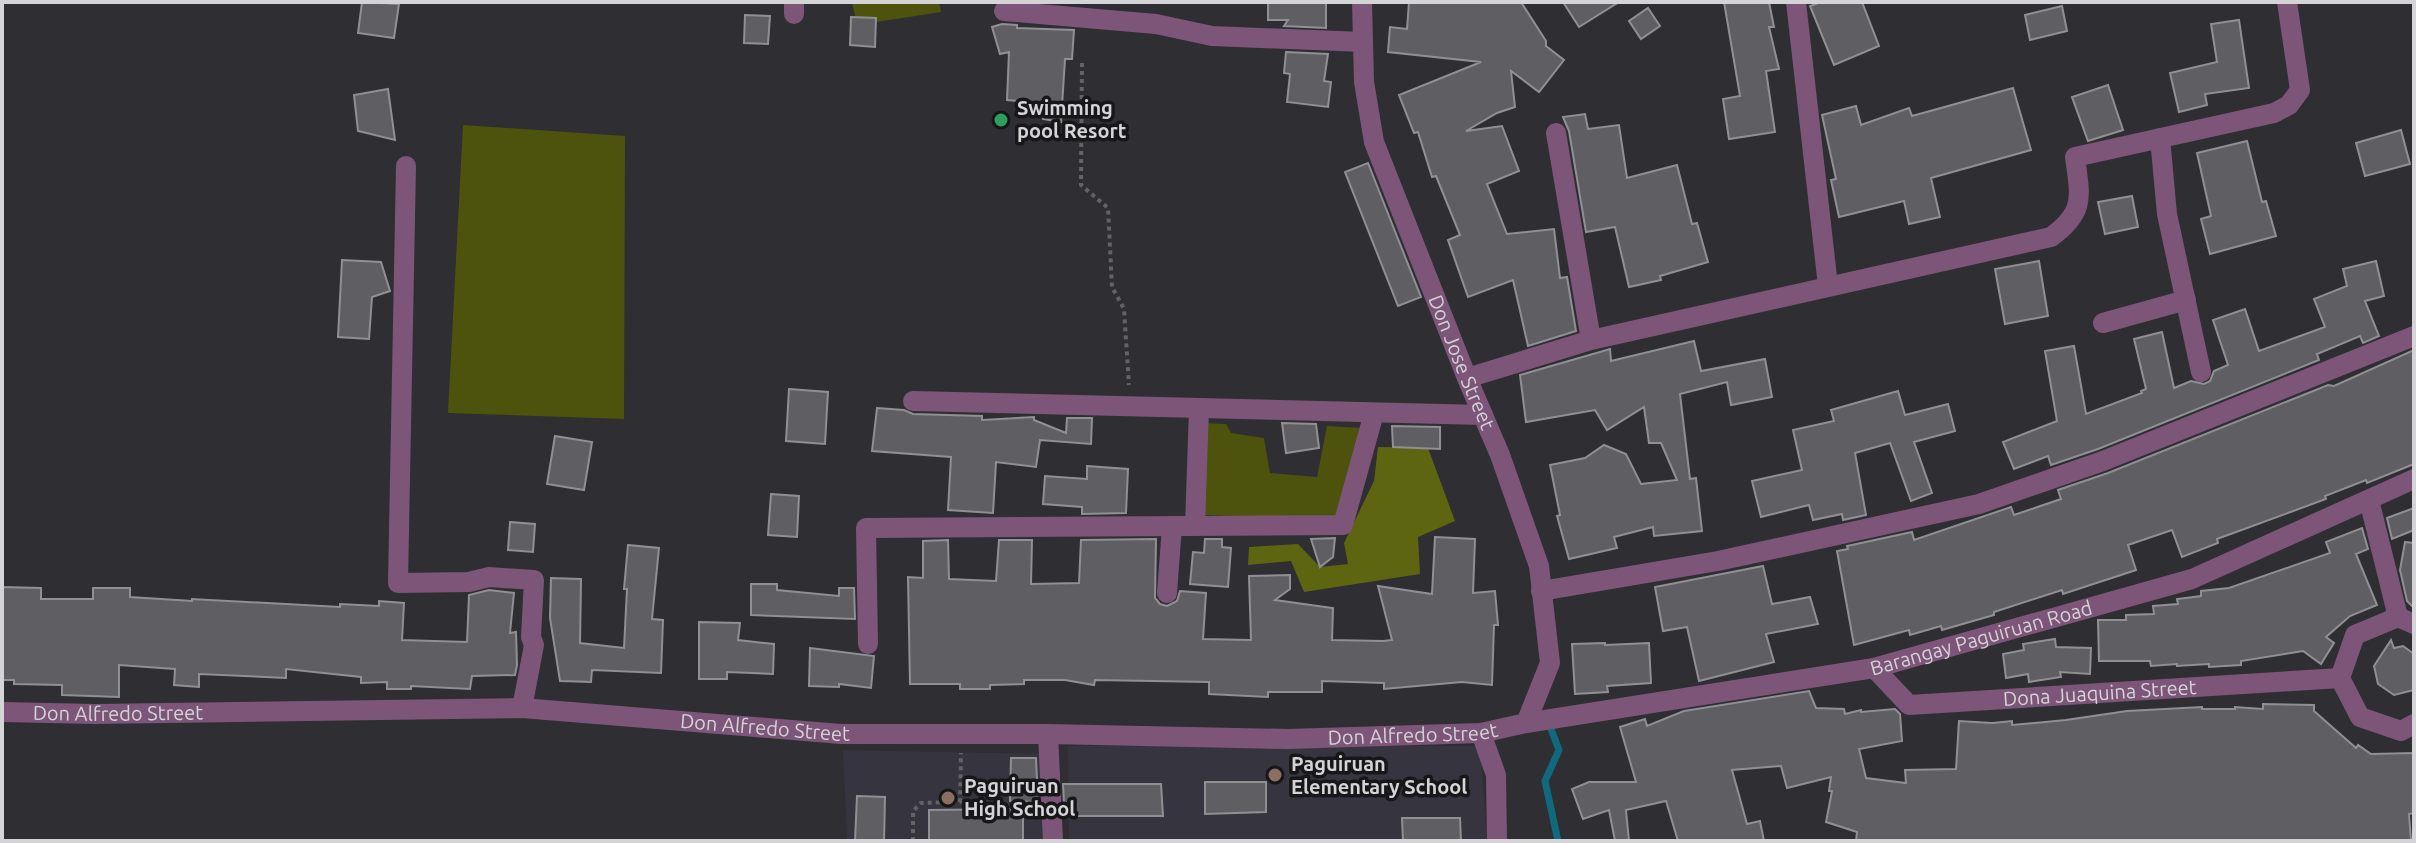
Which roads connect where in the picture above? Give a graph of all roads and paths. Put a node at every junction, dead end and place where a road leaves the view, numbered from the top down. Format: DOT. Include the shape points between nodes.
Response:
graph roads {
  1 [pos="1362,2"];
  2 [pos="1796,2"];
  3 [pos="2287,2"];
  4 [pos="1004,11"];
  5 [pos="1363,42"];
  6 [pos="1082,63"];
  7 [pos="1556,133"];
  8 [pos="2160,138"];
  9 [pos="406,166"];
  10 [pos="1828,286"];
  11 [pos="2186,300"];
  12 [pos="2103,323"];
  13 [pos="2414,336"];
  14 [pos="1591,340"];
  15 [pos="2201,372"];
  16 [pos="1467,378"];
  17 [pos="913,401"];
  18 [pos="1131,407"];
  19 [pos="1199,408"];
  20 [pos="1374,413"];
  21 [pos="1483,415"];
  22 [pos="2414,479"];
  23 [pos="2369,500"];
  24 [pos="1172,526"];
  25 [pos="1195,526"];
  26 [pos="1541,591"];
  27 [pos="1167,593"];
  28 [pos="2406,620"];
  29 [pos="868,644"];
  30 [pos="1874,668"];
  31 [pos="2340,678"];
  32 [pos="522,708"];
  33 [pos="2,712"];
  34 [pos="1526,723"];
  35 [pos="2414,724"];
  36 [pos="1481,733"];
  37 [pos="962,734"];
  38 [pos="1048,734"];
  39 [pos="913,841"];
  40 [pos="1053,841"];
  41 [pos="1497,841"];
  1 -- 5 [label="street, Don Jose Street"];
  2 -- 10 [label="street"];
  3 -- 8 [label="street" via="2300,90 2289,105 2274,113"];
  4 -- 5 [label="street" via="1156,24 1212,36"];
  5 -- 16 [label="street, Don Jose Street" via="1374,142"];
  6 -- 18 [label="path" via="1081,185 1108,208 1112,287 1124,309"];
  7 -- 14 [label="street"];
  8 -- 10 [label="street" via="2075,157 2080,198 2076,213 2051,237"];
  8 -- 11 [label="street" via="2167,214"];
  9 -- 32 [label="street" via="398,583 534,580 534,645"];
  10 -- 14 [label="street"];
  11 -- 12 [label="street"];
  11 -- 15 [label="street"];
  13 -- 26 [label="street" via="2103,461 1979,504 1718,561"];
  14 -- 16 [label="street"];
  16 -- 21 [label="street, Don Jose Street"];
  17 -- 18 [label="street"];
  18 -- 19 [label="street"];
  19 -- 20 [label="street"];
  19 -- 25 [label="street"];
  20 -- 21 [label="street"];
  20 -- 25 [label="street" via="1343,525"];
  21 -- 26 [label="street, Don Jose Street" via="1539,566"];
  22 -- 23 [label="street, Barangay Paguiruan Road"];
  23 -- 28 [label="street"];
  23 -- 30 [label="street, Barangay Paguiruan Road" via="2192,579"];
  24 -- 25 [label="street"];
  24 -- 27 [label="street"];
  24 -- 29 [label="street" via="866,528"];
  26 -- 34 [label="street, Don Jose Street" via="1550,663"];
  28 -- 31 [label="street" via="2355,635"];
  30 -- 31 [label="street, Dona Juaquina Street" via="1909,705"];
  30 -- 34 [label="street, Barangay Paguiruan Road"];
  31 -- 35 [label="street" via="2360,717 2401,731"];
  32 -- 33 [label="street, Don Alfredo Street"];
  32 -- 37 [label="street, Don Alfredo Street" via="841,734"];
  34 -- 36 [label="street, Don Alfredo Street"];
  36 -- 38 [label="street, Don Alfredo Street" via="1288,739"];
  36 -- 41 [label="street" via="1496,775"];
  37 -- 38 [label="street, Don Alfredo Street"];
  37 -- 39 [label="path" via="960,802 921,803 913,811"];
  38 -- 40 [label="street"];
}
